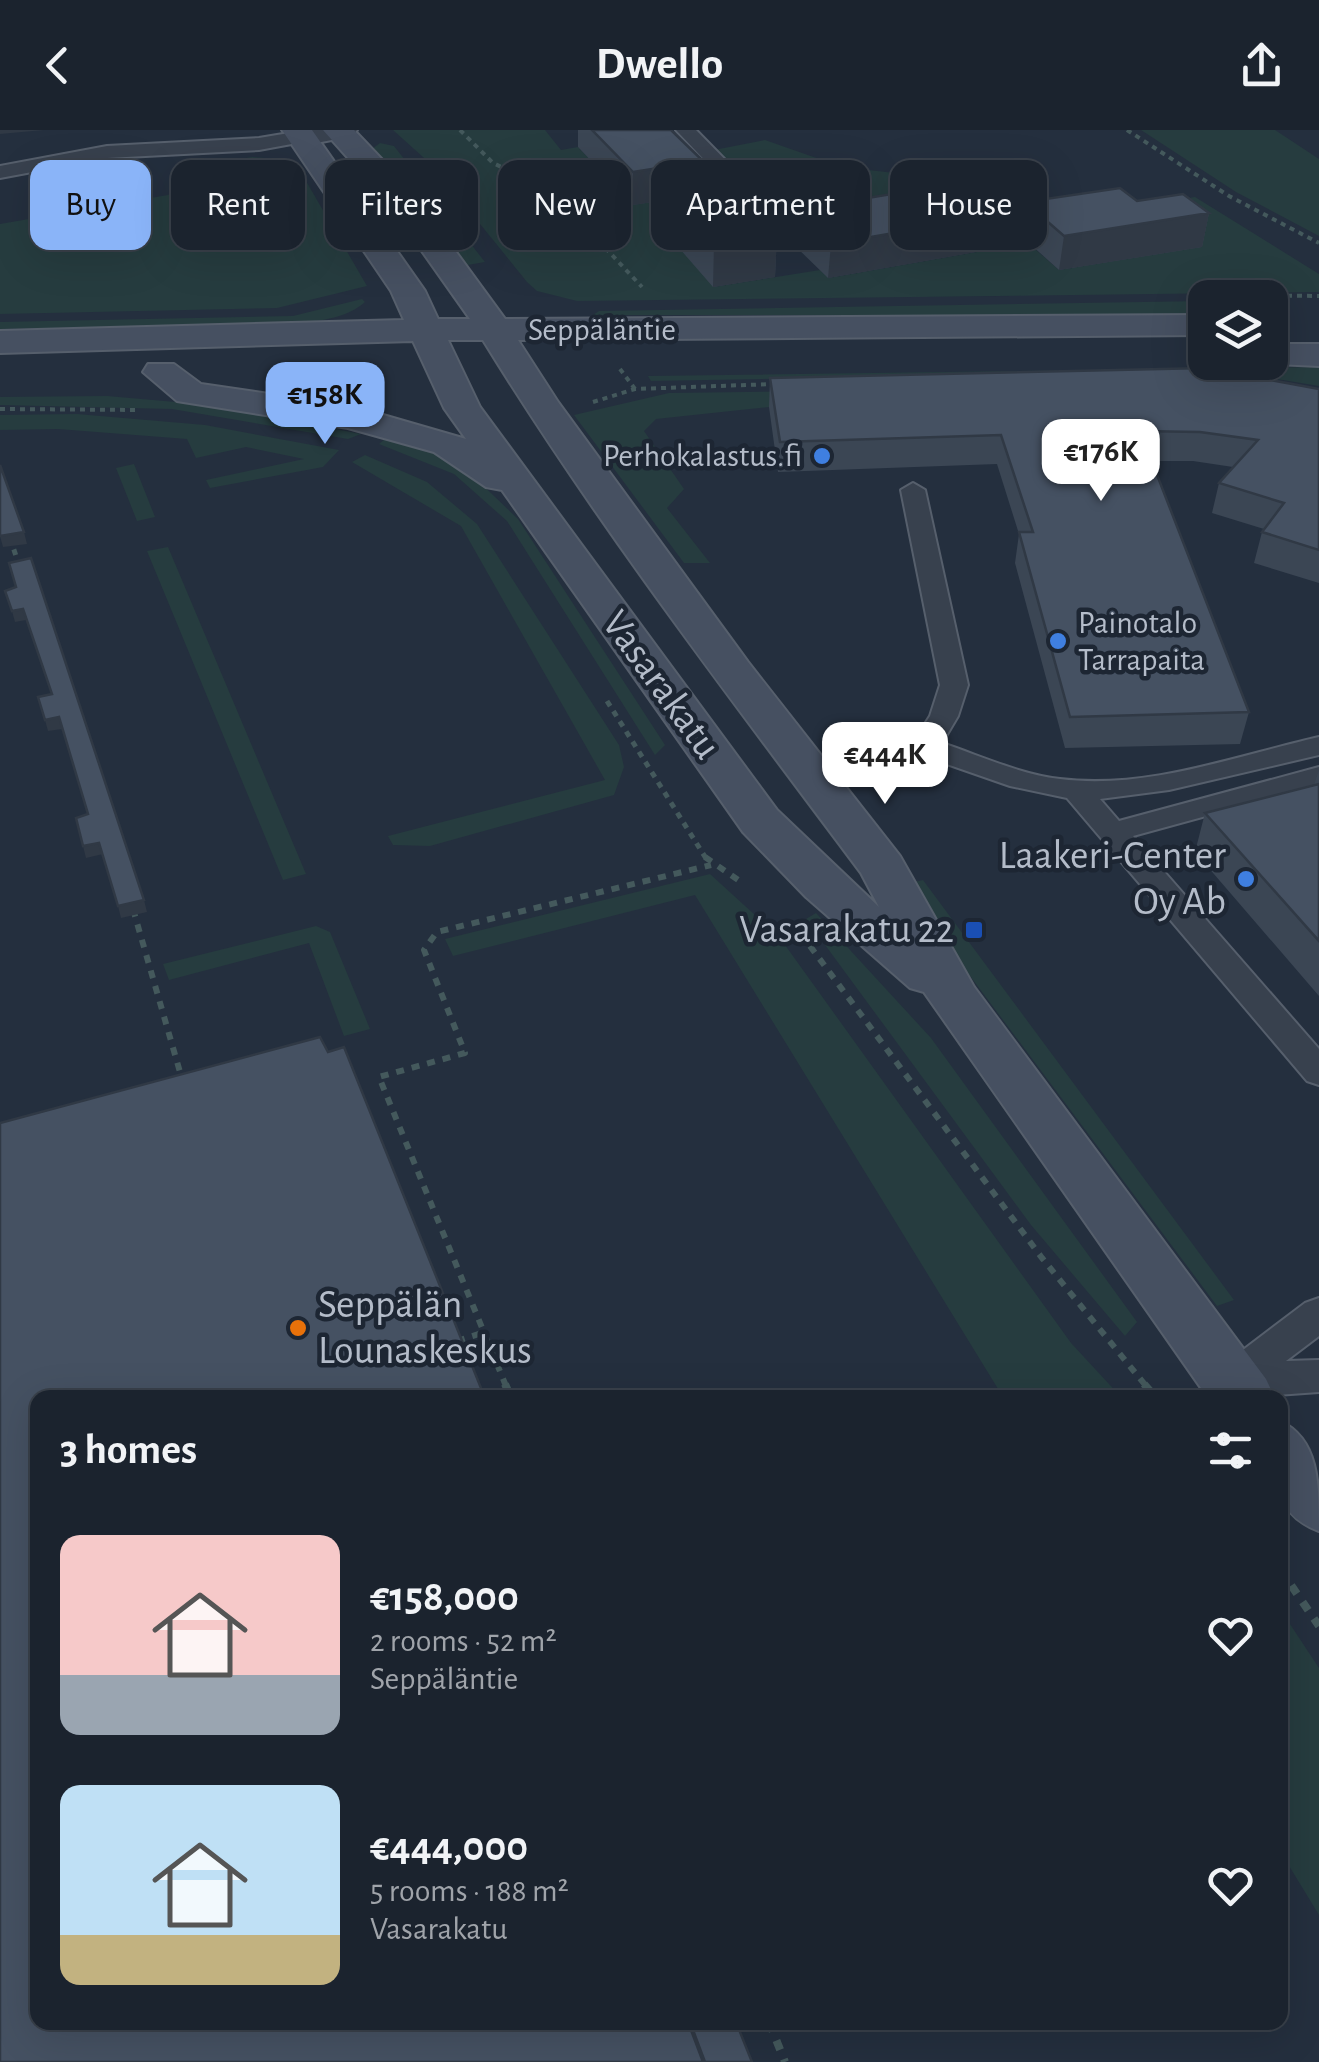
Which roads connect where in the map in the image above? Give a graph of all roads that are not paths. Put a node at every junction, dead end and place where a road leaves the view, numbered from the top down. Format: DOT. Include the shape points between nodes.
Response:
graph roads {
  1 [pos="340,130"];
  2 [pos="685,130"];
  3 [pos="299,133"];
  4 [pos="714,160"];
  5 [pos="0,172"];
  6 [pos="1288,324"];
  7 [pos="1319,324"];
  8 [pos="1188,326"];
  9 [pos="0,342"];
  10 [pos="503,347"];
  11 [pos="423,353"];
  12 [pos="1319,354"];
  13 [pos="1288,355"];
  14 [pos="1188,356"];
  15 [pos="278,369"];
  16 [pos="161,372"];
  17 [pos="0,376"];
  18 [pos="913,490"];
  19 [pos="520,492"];
  20 [pos="1319,746"];
  21 [pos="1319,776"];
  22 [pos="1076,790"];
  23 [pos="1113,832"];
  24 [pos="953,997"];
  25 [pos="1319,1072"];
  26 [pos="1319,1314"];
  27 [pos="1319,1376"];
  28 [pos="1238,1390"];
  29 [pos="1288,1459"];
  30 [pos="1319,1502"];
  1 -- 3 [label="street"];
  1 -- 10 [label="street, Vasarakatu" via="399,196"];
  2 -- 4 [label="lane"];
  3 -- 5 [label="lane" via="259,144 108,152"];
  3 -- 11 [label="street, Vasarakatu" via="408,291"];
  6 -- 7 [label="street"];
  8 -- 10 [label="street, Seppäläntie"];
  9 -- 11 [label="street, Seppäläntie"];
  10 -- 11 [label="street, Seppäläntie"];
  10 -- 14 [label="street, Seppäläntie"];
  10 -- 24 [label="street, Vasarakatu" via="882,866"];
  11 -- 19 [label="street, Vasarakatu"];
  12 -- 13 [label="street"];
  15 -- 16 [label="street"];
  16 -- 17 [label="street"];
  16 -- 19 [label="street" via="190,392 352,417 447,444"];
  18 -- 22 [label="lane" via="954,685 924,747"];
  19 -- 24 [label="street, Vasarakatu" via="760,821 823,886"];
  20 -- 22 [label="lane" via="1122,788"];
  21 -- 23 [label="lane"];
  22 -- 23 [label="lane"];
  23 -- 25 [label="lane"];
  24 -- 28 [label="street, Vasarakatu"];
  26 -- 28 [label="lane"];
  27 -- 28 [label="lane"];
  29 -- 30 [label="street"];
}
